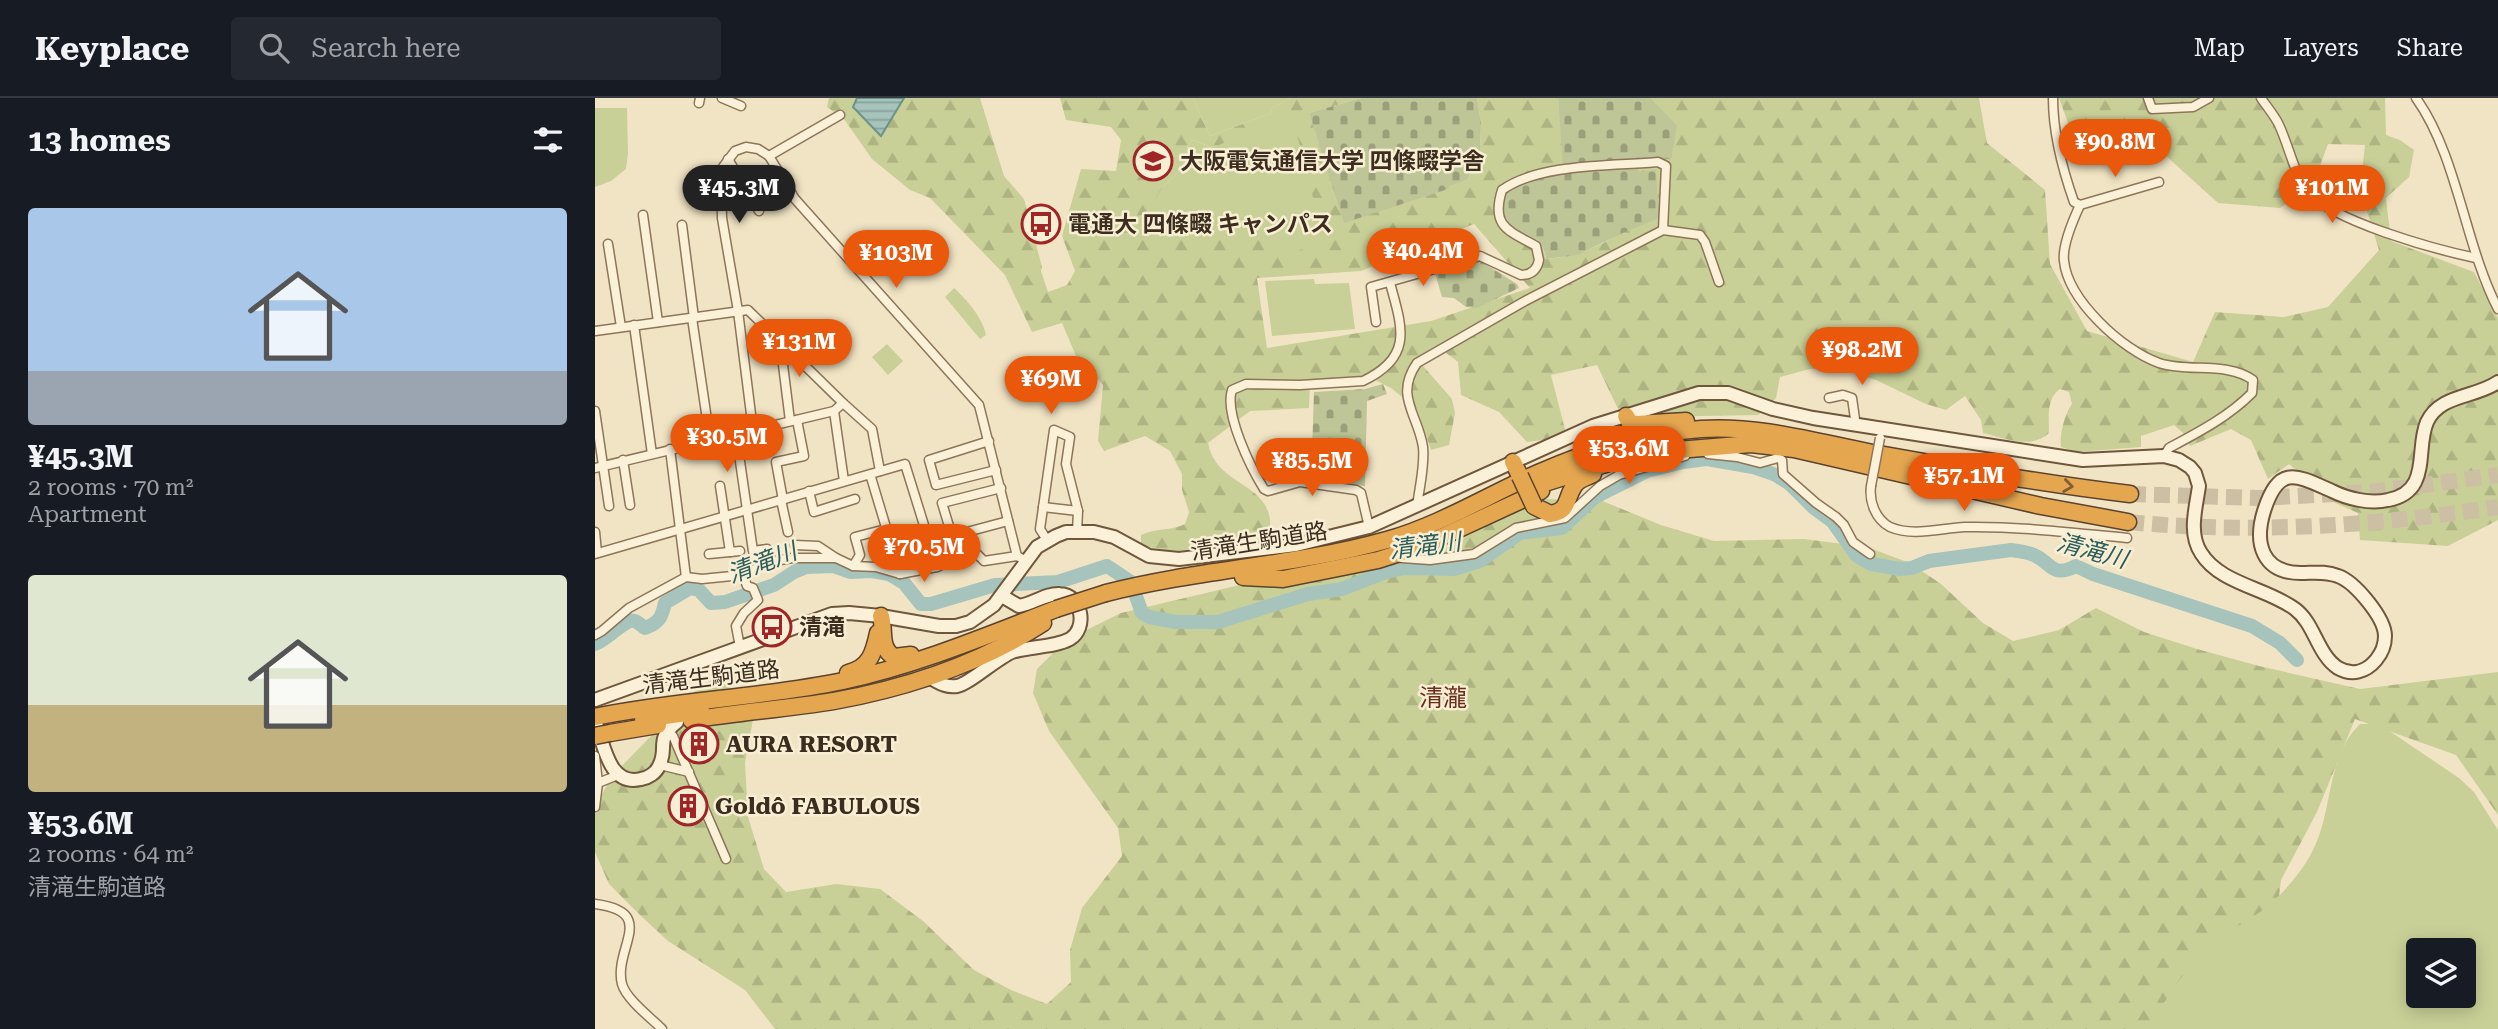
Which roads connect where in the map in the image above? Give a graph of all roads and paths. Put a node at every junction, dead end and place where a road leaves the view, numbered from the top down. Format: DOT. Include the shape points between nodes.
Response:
graph roads {
  1 [pos="722,98"];
  2 [pos="2053,98"];
  3 [pos="2148,98"];
  4 [pos="2209,98"];
  5 [pos="2262,98"];
  6 [pos="2416,98"];
  7 [pos="741,106"];
  8 [pos="840,114"];
  9 [pos="769,156"];
  10 [pos="728,159"];
  11 [pos="2159,182"];
  12 [pos="2080,205"];
  13 [pos="759,211"];
  14 [pos="643,215"];
  15 [pos="682,225"];
  16 [pos="1663,230"];
  17 [pos="608,244"];
  18 [pos="2476,258"];
  19 [pos="1719,282"];
  20 [pos="1390,283"];
  21 [pos="2498,309"];
  22 [pos="738,311"];
  23 [pos="693,318"];
  24 [pos="1376,321"];
  25 [pos="658,322"];
  26 [pos="634,325"];
  27 [pos="621,327"];
  28 [pos="595,331"];
  29 [pos="780,340"];
  30 [pos="2498,382"];
  31 [pos="1829,398"];
  32 [pos="843,402"];
  33 [pos="595,411"];
  34 [pos="834,411"];
  35 [pos="1626,416"];
  36 [pos="793,420"];
  37 [pos="1856,426"];
  38 [pos="753,430"];
  39 [pos="736,434"];
  40 [pos="1881,434"];
  41 [pos="1788,437"];
  42 [pos="710,440"];
  43 [pos="989,441"];
  44 [pos="597,442"];
  45 [pos="670,449"];
  46 [pos="1673,450"];
  47 [pos="652,454"];
  48 [pos="2164,456"];
  49 [pos="623,460"];
  50 [pos="599,467"];
  51 [pos="1516,469"];
  52 [pos="996,470"];
  53 [pos="880,471"];
  54 [pos="1599,471"];
  55 [pos="870,474"];
  56 [pos="844,481"];
  57 [pos="720,486"];
  58 [pos="1554,486"];
  59 [pos="1000,488"];
  60 [pos="809,491"];
  61 [pos="1570,493"];
  62 [pos="2130,494"];
  63 [pos="855,499"];
  64 [pos="782,500"];
  65 [pos="630,505"];
  66 [pos="609,506"];
  67 [pos="1043,507"];
  68 [pos="1416,508"];
  69 [pos="747,510"];
  70 [pos="1078,511"];
  71 [pos="724,516"];
  72 [pos="1008,521"];
  73 [pos="1369,527"];
  74 [pos="680,529"];
  75 [pos="887,529"];
  76 [pos="2128,530"];
  77 [pos="595,532"];
  78 [pos="788,532"];
  79 [pos="1077,532"];
  80 [pos="1047,540"];
  81 [pos="795,545"];
  82 [pos="767,549"];
  83 [pos="740,551"];
  84 [pos="730,552"];
  85 [pos="596,553"];
  86 [pos="1401,553"];
  87 [pos="709,554"];
  88 [pos="1870,554"];
  89 [pos="836,558"];
  90 [pos="1021,561"];
  91 [pos="853,566"];
  92 [pos="937,567"];
  93 [pos="743,574"];
  94 [pos="900,574"];
  95 [pos="686,577"];
  96 [pos="1243,577"];
  97 [pos="1004,593"];
  98 [pos="1107,597"];
  99 [pos="1058,613"];
  100 [pos="881,616"];
  101 [pos="1043,623"];
  102 [pos="1010,627"];
  103 [pos="595,635"];
  104 [pos="740,647"];
  105 [pos="948,677"];
  106 [pos="782,690"];
  107 [pos="595,701"];
  108 [pos="601,725"];
  109 [pos="642,727"];
  110 [pos="675,729"];
  111 [pos="661,745"];
  112 [pos="595,756"];
  113 [pos="660,765"];
  114 [pos="689,772"];
  115 [pos="618,775"];
  116 [pos="598,783"];
  117 [pos="595,807"];
  118 [pos="726,859"];
  119 [pos="595,904"];
  120 [pos="662,1029"];
  1 -- 7 [label="street"];
  2 -- 12 [label="street" via="2055,133 2070,191"];
  3 -- 4 [label="street" via="2152,108 2193,107"];
  5 -- 18 [label="street" via="2309,193 2368,226"];
  6 -- 18 [label="street" via="2440,144"];
  8 -- 9 [label="street"];
  9 -- 10 [label="street" via="746,148"];
  9 -- 43 [label="street" via="795,198 979,405"];
  10 -- 13 [label="street"];
  10 -- 22 [label="street" via="721,176 722,218"];
  11 -- 12 [label="street"];
  12 -- 48 [label="street" via="2063,258 2068,280 2107,329 2159,363 2235,372 2253,380 2252,393 2243,402 2169,448"];
  14 -- 25 [label="street"];
  15 -- 23 [label="street"];
  16 -- 19 [label="street" via="1700,236"];
  16 -- 20 [label="street" via="1665,166 1658,162 1544,172 1502,190 1497,211 1511,233 1536,246 1539,260 1534,272 1521,275 1480,256"];
  16 -- 68 [label="street" via="1417,363 1406,393 1423,447"];
  17 -- 27 [label="street"];
  18 -- 21 [label="street"];
  20 -- 24 [label="street" via="1371,287"];
  20 -- 73 [label="street" via="1402,327 1398,350 1372,377 1300,385 1238,385 1230,397 1244,451 1264,489 1300,482 1356,490 1361,493"];
  22 -- 23 [label="street"];
  22 -- 29 [label="street" via="748,310"];
  22 -- 38 [label="street"];
  23 -- 25 [label="street"];
  23 -- 42 [label="street"];
  25 -- 26 [label="street"];
  26 -- 27 [label="street"];
  26 -- 47 [label="street"];
  27 -- 28 [label="street"];
  29 -- 32 [label="street"];
  29 -- 36 [label="street"];
  30 -- 48 [label="street" via="2434,410 2423,436 2420,470 2400,496 2361,500 2295,477 2281,481 2269,496 2259,527 2267,560 2289,572 2340,577 2356,588 2376,613 2385,637 2381,654 2357,672 2329,660 2299,612 2222,573 2206,559 2194,536 2198,479 2190,467"];
  31 -- 37 [label="street" via="1852,398"];
  32 -- 34 [label="street"];
  32 -- 53 [label="street" via="871,429"];
  33 -- 44 [label="street"];
  34 -- 36 [label="street"];
  34 -- 56 [label="street"];
  35 -- 37 [label="street" via="1686,396 1716,392"];
  35 -- 41 [label="highway" via="1636,424 1746,421"];
  35 -- 51 [label="street" via="1593,426"];
  36 -- 38 [label="street"];
  36 -- 64 [label="street" via="804,456 776,462"];
  37 -- 40 [label="street"];
  38 -- 39 [label="street"];
  39 -- 42 [label="street"];
  39 -- 69 [label="street"];
  40 -- 48 [label="street" via="2083,460"];
  40 -- 76 [label="street, bridge" via="1869,499 1886,525 1926,531 1964,527"];
  41 -- 62 [label="highway, 清滝生駒道路, one-way" via="1976,472"];
  41 -- 98 [label="highway, 清滝生駒道路" via="1746,428 1639,437 1537,473 1389,540 1293,561 1181,576"];
  42 -- 45 [label="street"];
  43 -- 52 [label="street"];
  43 -- 52 [label="street" via="929,460 936,485"];
  44 -- 50 [label="street"];
  45 -- 47 [label="street"];
  45 -- 74 [label="street"];
  46 -- 54 [label="highway"];
  46 -- 76 [label="highway, 清滝生駒道路" via="1751,444 1794,449"];
  46 -- 96 [label="highway, 清滝生駒道路" via="1641,453 1543,482 1441,530 1376,553"];
  47 -- 49 [label="street"];
  49 -- 50 [label="street"];
  49 -- 65 [label="street"];
  50 -- 66 [label="street"];
  51 -- 61 [label="highway, bridge" via="1534,506 1544,513 1565,507"];
  51 -- 68 [label="street"];
  52 -- 59 [label="street"];
  53 -- 55 [label="street"];
  53 -- 92 [label="street" via="905,464"];
  54 -- 58 [label="highway"];
  54 -- 61 [label="highway" via="1578,481"];
  55 -- 56 [label="street"];
  55 -- 75 [label="street"];
  56 -- 60 [label="street"];
  57 -- 71 [label="street"];
  58 -- 61 [label="highway"];
  58 -- 86 [label="highway"];
  59 -- 72 [label="street"];
  59 -- 72 [label="street" via="942,503 952,536"];
  60 -- 63 [label="street" via="814,512"];
  60 -- 64 [label="street"];
  64 -- 69 [label="street"];
  64 -- 78 [label="street"];
  67 -- 70 [label="street"];
  67 -- 70 [label="street" via="1054,430 1070,437 1066,464"];
  67 -- 80 [label="street" via="1040,528"];
  68 -- 73 [label="street"];
  69 -- 71 [label="street"];
  69 -- 82 [label="street" via="753,551"];
  70 -- 79 [label="street"];
  71 -- 74 [label="street"];
  71 -- 84 [label="street"];
  72 -- 90 [label="street"];
  73 -- 79 [label="street" via="1296,545 1179,559 1149,555 1114,537"];
  74 -- 85 [label="street"];
  74 -- 95 [label="street"];
  75 -- 91 [label="street" via="855,537 860,555"];
  75 -- 94 [label="street"];
  77 -- 85 [label="street"];
  79 -- 80 [label="street"];
  80 -- 90 [label="street"];
  81 -- 89 [label="street" via="818,546"];
  83 -- 84 [label="street"];
  84 -- 87 [label="street"];
  86 -- 88 [label="street" via="1402,558 1430,560 1474,554 1516,528 1565,518 1619,475 1705,454 1761,463 1782,460 1783,474 1836,517 1853,542"];
  86 -- 96 [label="highway" via="1283,579"];
  89 -- 91 [label="street"];
  89 -- 93 [label="street" via="779,559"];
  90 -- 92 [label="street" via="984,561 974,551"];
  90 -- 97 [label="street"];
  91 -- 94 [label="street"];
  92 -- 94 [label="street"];
  93 -- 95 [label="street"];
  93 -- 104 [label="street" via="758,600 736,626"];
  95 -- 103 [label="street" via="629,608"];
  96 -- 98 [label="highway, 清滝生駒道路"];
  97 -- 100 [label="street" via="984,615 956,626"];
  97 -- 105 [label="street" via="1019,606 1049,595 1067,595 1078,606 1079,629 1069,639 1011,653 955,687"];
  98 -- 99 [label="highway, 清滝生駒道路"];
  99 -- 101 [label="highway, 清滝生駒道路"];
  99 -- 102 [label="highway, 清滝生駒道路"];
  100 -- 102 [label="highway" via="884,648 894,657"];
  100 -- 104 [label="street" via="832,614"];
  100 -- 106 [label="highway" via="866,665"];
  101 -- 105 [label="highway"];
  101 -- 108 [label="highway, 清滝生駒道路" via="908,674 842,690"];
  102 -- 106 [label="highway, 清滝生駒道路" via="885,670"];
  104 -- 107 [label="street"];
  105 -- 110 [label="highway" via="927,676 834,701"];
  106 -- 108 [label="highway, 清滝生駒道路" via="666,704"];
  108 -- 109 [label="highway"];
  108 -- 115 [label="street" via="609,764"];
  109 -- 110 [label="highway"];
  109 -- 111 [label="street"];
  110 -- 111 [label="street" via="668,729"];
  110 -- 114 [label="street"];
  111 -- 113 [label="street"];
  112 -- 116 [label="street"];
  113 -- 114 [label="street"];
  113 -- 115 [label="street" via="638,780"];
  114 -- 118 [label="street"];
  115 -- 116 [label="street"];
  116 -- 117 [label="street"];
  119 -- 120 [label="street" via="617,908 629,919 622,986"];
}
